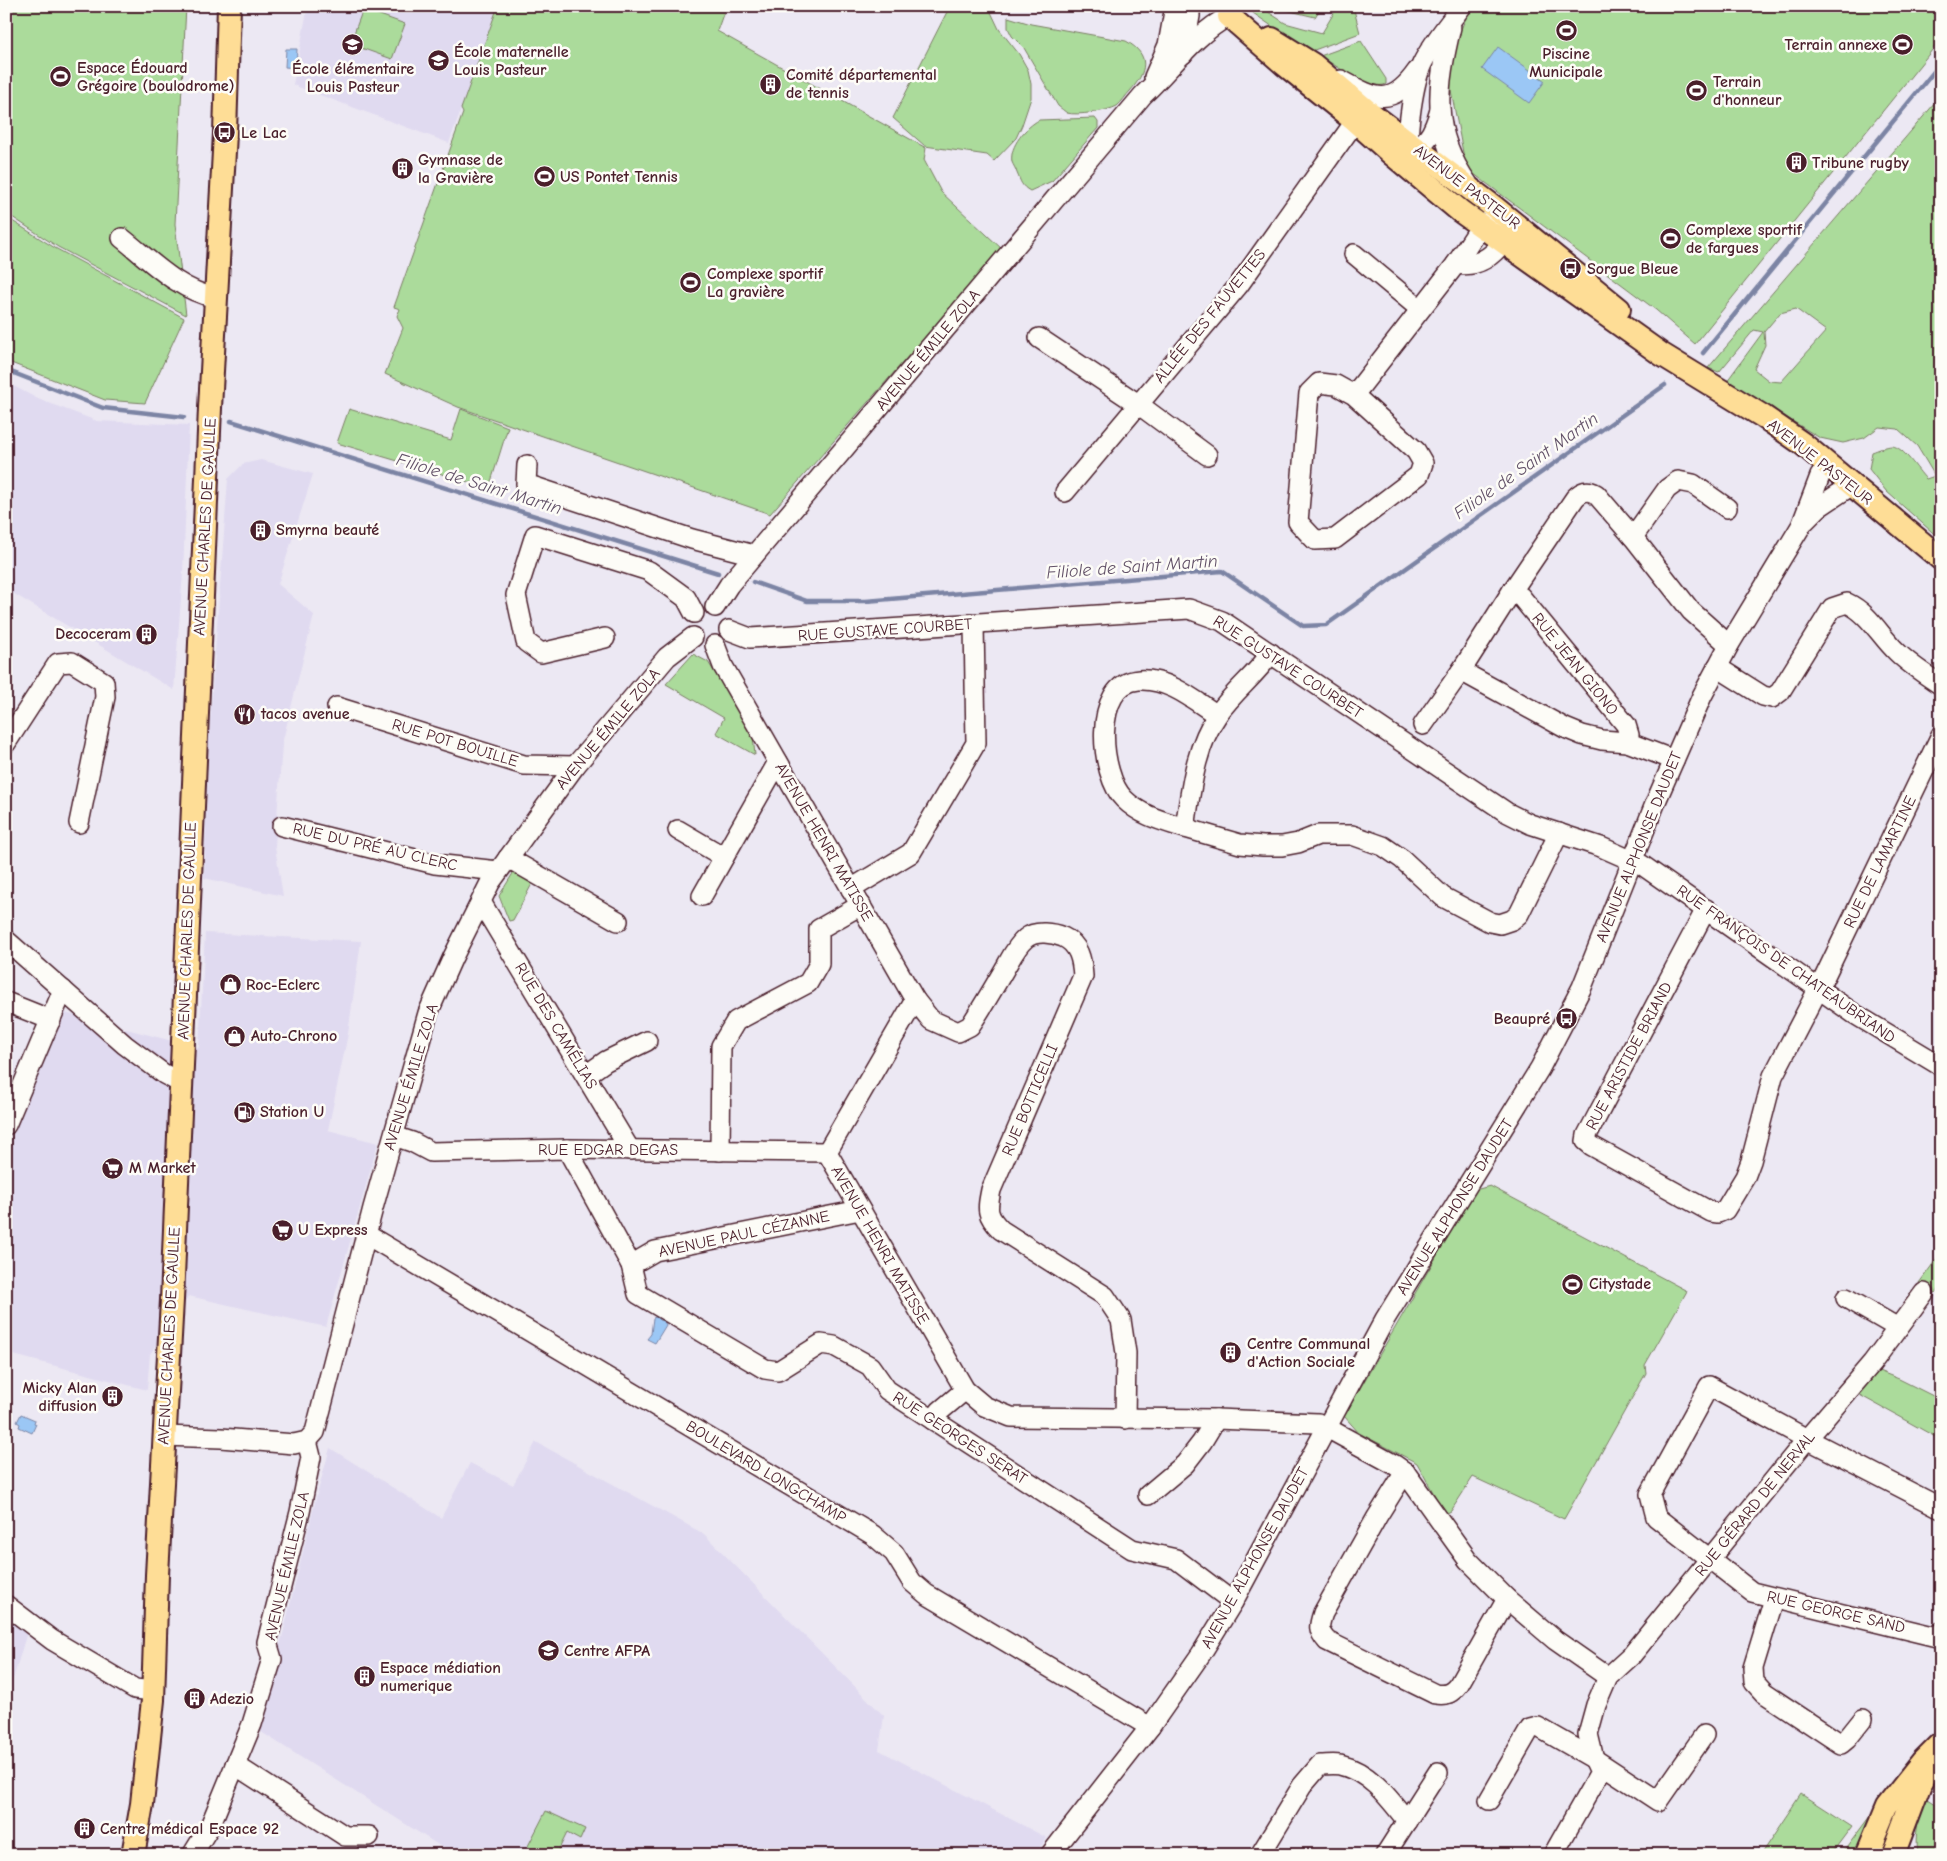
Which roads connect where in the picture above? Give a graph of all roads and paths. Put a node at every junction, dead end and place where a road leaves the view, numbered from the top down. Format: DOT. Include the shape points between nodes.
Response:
graph roads {
  1 [pos="229,6"];
  2 [pos="1176,6"];
  3 [pos="1190,6"];
  4 [pos="1222,11"];
  5 [pos="1457,12"];
  6 [pos="1184,54"];
  7 [pos="1312,64"];
  8 [pos="1421,66"];
  9 [pos="1143,96"];
  10 [pos="1440,110"];
  11 [pos="1361,119"];
  12 [pos="1411,147"];
  13 [pos="1418,175"];
  14 [pos="1475,192"];
  15 [pos="1503,216"];
  16 [pos="1481,226"];
  17 [pos="122,238"];
  18 [pos="1503,242"];
  19 [pos="1354,254"];
  20 [pos="1456,264"];
  21 [pos="216,298"];
  22 [pos="1420,309"];
  23 [pos="1039,338"];
  24 [pos="1694,373"];
  25 [pos="1354,395"];
  26 [pos="1138,404"];
  27 [pos="1207,455"];
  28 [pos="1828,464"];
  29 [pos="527,465"];
  30 [pos="1852,485"];
  31 [pos="1065,492"];
  32 [pos="1727,508"];
  33 [pos="1801,526"];
  34 [pos="1634,537"];
  35 [pos="754,555"];
  36 [pos="1941,559"];
  37 [pos="1512,591"];
  38 [pos="715,607"];
  39 [pos="694,613"];
  40 [pos="974,624"];
  41 [pos="729,630"];
  42 [pos="693,637"];
  43 [pos="605,638"];
  44 [pos="715,645"];
  45 [pos="1729,645"];
  46 [pos="1271,653"];
  47 [pos="1717,667"];
  48 [pos="1461,671"];
  49 [pos="1941,685"];
  50 [pos="337,707"];
  51 [pos="1217,715"];
  52 [pos="1423,725"];
  53 [pos="1941,735"];
  54 [pos="1627,742"];
  55 [pos="6,743"];
  56 [pos="1674,760"];
  57 [pos="778,762"];
  58 [pos="575,766"];
  59 [pos="79,823"];
  60 [pos="282,826"];
  61 [pos="1185,828"];
  62 [pos="678,830"];
  63 [pos="1560,833"];
  64 [pos="724,857"];
  65 [pos="1633,860"];
  66 [pos="503,865"];
  67 [pos="702,896"];
  68 [pos="856,897"];
  69 [pos="481,902"];
  70 [pos="1706,909"];
  71 [pos="618,921"];
  72 [pos="6,940"];
  73 [pos="1818,988"];
  74 [pos="63,990"];
  75 [pos="915,1000"];
  76 [pos="6,1002"];
  77 [pos="51,1020"];
  78 [pos="647,1040"];
  79 [pos="1941,1066"];
  80 [pos="586,1075"];
  81 [pos="181,1083"];
  82 [pos="6,1125"];
  83 [pos="394,1136"];
  84 [pos="567,1149"];
  85 [pos="630,1150"];
  86 [pos="720,1151"];
  87 [pos="827,1152"];
  88 [pos="860,1210"];
  89 [pos="367,1235"];
  90 [pos="631,1265"];
  91 [pos="1924,1293"];
  92 [pos="1846,1298"];
  93 [pos="1898,1328"];
  94 [pos="965,1390"];
  95 [pos="1216,1419"];
  96 [pos="933,1420"];
  97 [pos="1125,1420"];
  98 [pos="1327,1428"];
  99 [pos="164,1436"];
  100 [pos="1807,1439"];
  101 [pos="307,1441"];
  102 [pos="1405,1472"];
  103 [pos="1148,1495"];
  104 [pos="1941,1508"];
  105 [pos="1710,1559"];
  106 [pos="1774,1598"];
  107 [pos="1507,1599"];
  108 [pos="1233,1602"];
  109 [pos="6,1605"];
  110 [pos="1941,1632"];
  111 [pos="1608,1677"];
  112 [pos="153,1691"];
  113 [pos="1864,1719"];
  114 [pos="1150,1727"];
  115 [pos="1704,1735"];
  116 [pos="1941,1744"];
  117 [pos="1941,1749"];
  118 [pos="1594,1759"];
  119 [pos="235,1765"];
  120 [pos="1438,1772"];
  121 [pos="1489,1800"];
  122 [pos="1407,1821"];
  123 [pos="369,1836"];
  124 [pos="133,1855"];
  125 [pos="192,1855"];
  126 [pos="1050,1855"];
  127 [pos="1260,1855"];
  128 [pos="1385,1855"];
  129 [pos="1553,1855"];
  130 [pos="1867,1855"];
  131 [pos="1893,1855"];
  1 -- 21 [label="main road, AVENUE CHARLES DE GAULLE"];
  2 -- 9 [label="street, AVENUE ÉMILE ZOLA" via="1163,59"];
  3 -- 6 [label="street"];
  4 -- 6 [label="street, AVENUE ÉMILE ZOLA" via="1212,27"];
  4 -- 7 [label="main road, AVENUE PASTEUR"];
  4 -- 11 [label="main road, AVENUE PASTEUR" via="1284,64"];
  5 -- 8 [label="street"];
  5 -- 10 [label="street" via="1441,71"];
  6 -- 9 [label="street, AVENUE ÉMILE ZOLA"];
  7 -- 8 [label="street" via="1363,93 1378,97 1402,90"];
  7 -- 11 [label="main road, AVENUE PASTEUR"];
  8 -- 12 [label="street" via="1408,127"];
  9 -- 35 [label="street, AVENUE ÉMILE ZOLA"];
  10 -- 12 [label="street" via="1429,137"];
  10 -- 14 [label="street" via="1452,158"];
  11 -- 12 [label="main road, AVENUE PASTEUR"];
  11 -- 13 [label="main road, AVENUE PASTEUR"];
  11 -- 26 [label="street, ALLÉE DES FAUVETTES" via="1238,286"];
  12 -- 13 [label="street"];
  12 -- 14 [label="main road, AVENUE PASTEUR"];
  13 -- 16 [label="main road, AVENUE PASTEUR"];
  14 -- 15 [label="main road, AVENUE PASTEUR"];
  15 -- 16 [label="street"];
  15 -- 18 [label="street" via="1508,235"];
  15 -- 24 [label="main road, AVENUE PASTEUR"];
  16 -- 18 [label="main road, AVENUE PASTEUR"];
  16 -- 20 [label="street"];
  17 -- 21 [label="street" via="179,284"];
  18 -- 20 [label="street" via="1477,264"];
  18 -- 24 [label="main road, AVENUE PASTEUR" via="1661,354"];
  19 -- 22 [label="street"];
  20 -- 22 [label="street"];
  21 -- 81 [label="main road, AVENUE CHARLES DE GAULLE"];
  22 -- 25 [label="street"];
  23 -- 26 [label="street"];
  24 -- 28 [label="main road, AVENUE PASTEUR" via="1783,429"];
  25 -- 25 [label="street" via="1336,385 1319,383 1309,393 1298,522 1315,540 1335,539 1419,475 1423,463 1416,451"];
  26 -- 27 [label="street"];
  26 -- 31 [label="street, ALLÉE DES FAUVETTES"];
  28 -- 30 [label="main road, AVENUE PASTEUR"];
  28 -- 33 [label="street, AVENUE ALPHONSE DAUDET" via="1820,476"];
  29 -- 35 [label="street" via="526,484 692,539"];
  30 -- 33 [label="street, AVENUE ALPHONSE DAUDET" via="1819,507"];
  30 -- 36 [label="main road, AVENUE PASTEUR"];
  32 -- 34 [label="street" via="1693,484 1678,481 1666,489"];
  33 -- 45 [label="street, AVENUE ALPHONSE DAUDET"];
  34 -- 37 [label="street" via="1596,494 1590,490 1582,492"];
  34 -- 45 [label="street" via="1691,611"];
  35 -- 38 [label="street, AVENUE ÉMILE ZOLA"];
  37 -- 48 [label="street"];
  37 -- 54 [label="street, RUE JEAN GIONO" via="1521,597 1626,725"];
  38 -- 39 [label="street" via="704,607"];
  38 -- 41 [label="street" via="728,618"];
  39 -- 42 [label="street" via="689,625"];
  39 -- 43 [label="street" via="686,598 649,571 535,535 516,595 526,642 542,653"];
  40 -- 41 [label="street, RUE GUSTAVE COURBET" via="750,638"];
  40 -- 46 [label="street, RUE GUSTAVE COURBET" via="1189,609 1222,621"];
  40 -- 68 [label="street" via="976,743 911,853"];
  41 -- 44 [label="street"];
  42 -- 44 [label="street" via="702,645"];
  42 -- 58 [label="street, AVENUE ÉMILE ZOLA" via="667,657"];
  44 -- 57 [label="street, AVENUE HENRI MATISSE"];
  45 -- 47 [label="street, AVENUE ALPHONSE DAUDET"];
  46 -- 51 [label="street"];
  46 -- 63 [label="street, RUE GUSTAVE COURBET" via="1506,812"];
  47 -- 49 [label="street" via="1763,696 1772,698 1780,692 1832,608 1847,603 1864,614 1897,653"];
  47 -- 56 [label="street, AVENUE ALPHONSE DAUDET"];
  48 -- 52 [label="street"];
  48 -- 54 [label="street" via="1565,728 1602,740"];
  50 -- 58 [label="street, RUE POT BOUILLE" via="524,765"];
  51 -- 61 [label="street" via="1197,761"];
  51 -- 61 [label="street" via="1180,691 1151,681 1128,683 1117,690 1109,705 1104,724 1108,769 1114,786 1124,799 1148,816"];
  53 -- 73 [label="street, RUE DE LAMARTINE"];
  54 -- 56 [label="street"];
  55 -- 59 [label="street" via="58,663 72,662 104,682 105,697"];
  56 -- 65 [label="street, AVENUE ALPHONSE DAUDET"];
  57 -- 64 [label="street"];
  57 -- 68 [label="street, AVENUE HENRI MATISSE"];
  58 -- 66 [label="street, AVENUE ÉMILE ZOLA"];
  60 -- 66 [label="street, RUE DU PRÉ AU CLERC" via="435,864"];
  61 -- 63 [label="street" via="1240,844 1263,846 1298,843 1318,835 1352,835 1383,846 1443,896 1490,922 1500,924 1519,914"];
  62 -- 64 [label="street"];
  63 -- 65 [label="street, RUE GUSTAVE COURBET"];
  64 -- 67 [label="street"];
  65 -- 70 [label="street, RUE FRANÇOIS DE CHATEAUBRIAND"];
  65 -- 98 [label="street, AVENUE ALPHONSE DAUDET" via="1582,987 1540,1068 1385,1320"];
  66 -- 69 [label="street, AVENUE ÉMILE ZOLA"];
  66 -- 71 [label="street"];
  68 -- 75 [label="street, AVENUE HENRI MATISSE"];
  68 -- 86 [label="street" via="820,929 819,964 808,982 736,1021 721,1046"];
  69 -- 80 [label="street, RUE DES CAMÉLIAS"];
  69 -- 83 [label="street, AVENUE ÉMILE ZOLA" via="428,1013"];
  70 -- 73 [label="street, RUE FRANÇOIS DE CHATEAUBRIAND"];
  70 -- 73 [label="street, RUE ARISTIDE BRIAND" via="1587,1135 1586,1141 1592,1146 1711,1212 1725,1210 1751,1161 1773,1076"];
  72 -- 74 [label="street"];
  73 -- 79 [label="street, RUE FRANÇOIS DE CHATEAUBRIAND" via="1889,1036"];
  74 -- 77 [label="street"];
  74 -- 81 [label="street" via="125,1045"];
  75 -- 87 [label="street, AVENUE HENRI MATISSE"];
  75 -- 97 [label="street, RUE BOTTICELLI" via="931,1020 958,1032 970,1026 1027,937 1054,934 1071,940 1077,948 1083,976 991,1190 988,1208 990,1219 1001,1230 1105,1296 1121,1320 1126,1353"];
  76 -- 77 [label="street"];
  77 -- 82 [label="street"];
  78 -- 80 [label="street"];
  80 -- 85 [label="street, RUE DES CAMÉLIAS"];
  81 -- 99 [label="main road, AVENUE CHARLES DE GAULLE"];
  83 -- 84 [label="street, RUE EDGAR DEGAS" via="431,1152"];
  83 -- 89 [label="street, AVENUE ÉMILE ZOLA"];
  84 -- 85 [label="street, RUE EDGAR DEGAS"];
  84 -- 90 [label="street, RUE GEORGES SERAT"];
  85 -- 86 [label="street, RUE EDGAR DEGAS"];
  86 -- 87 [label="street, RUE EDGAR DEGAS"];
  87 -- 88 [label="street, AVENUE HENRI MATISSE"];
  88 -- 90 [label="street, AVENUE PAUL CÉZANNE" via="655,1251"];
  88 -- 94 [label="street, AVENUE HENRI MATISSE"];
  89 -- 101 [label="street, AVENUE ÉMILE ZOLA" via="315,1432"];
  89 -- 114 [label="street, BOULEVARD LONGCHAMP" via="873,1535 894,1553 912,1582 926,1594"];
  90 -- 96 [label="street, RUE GEORGES SERAT" via="638,1294 765,1370 778,1371 820,1344 834,1346 870,1366 887,1390"];
  91 -- 93 [label="street, RUE GÉRARD DE NERVAL"];
  92 -- 93 [label="street"];
  93 -- 100 [label="street, RUE GÉRARD DE NERVAL"];
  94 -- 96 [label="street"];
  94 -- 97 [label="street, AVENUE HENRI MATISSE" via="984,1406 1011,1417"];
  95 -- 97 [label="street, AVENUE HENRI MATISSE"];
  95 -- 98 [label="street, AVENUE HENRI MATISSE" via="1309,1422"];
  95 -- 103 [label="street" via="1185,1464"];
  96 -- 108 [label="street, RUE GEORGES SERAT" via="1132,1549 1176,1559"];
  98 -- 102 [label="street, AVENUE HENRI MATISSE"];
  98 -- 108 [label="street, AVENUE ALPHONSE DAUDET"];
  99 -- 101 [label="street" via="294,1444"];
  99 -- 112 [label="main road, AVENUE CHARLES DE GAULLE"];
  100 -- 104 [label="street"];
  100 -- 105 [label="street, RUE GÉRARD DE NERVAL"];
  100 -- 105 [label="street, RUE GEORGE SAND" via="1710,1386 1650,1494 1656,1517"];
  101 -- 119 [label="street, AVENUE ÉMILE ZOLA" via="311,1457 267,1642 272,1659 252,1724"];
  102 -- 107 [label="street" via="1468,1560"];
  102 -- 107 [label="street" via="1323,1613 1319,1626 1322,1636 1418,1686 1443,1695 1452,1693 1459,1684"];
  105 -- 106 [label="street, RUE GEORGE SAND" via="1752,1592"];
  105 -- 111 [label="street, RUE GÉRARD DE NERVAL" via="1632,1656"];
  106 -- 110 [label="street, RUE GEORGE SAND" via="1937,1636"];
  106 -- 113 [label="street" via="1753,1668 1754,1682 1764,1693 1840,1744"];
  107 -- 111 [label="street" via="1554,1640"];
  108 -- 114 [label="street, AVENUE ALPHONSE DAUDET"];
  109 -- 112 [label="street" via="52,1640 135,1689"];
  111 -- 118 [label="street" via="1588,1734"];
  112 -- 124 [label="main road, AVENUE CHARLES DE GAULLE" via="142,1804"];
  114 -- 126 [label="street, AVENUE ALPHONSE DAUDET"];
  115 -- 118 [label="street" via="1658,1802"];
  116 -- 130 [label="main road" via="1887,1807"];
  117 -- 131 [label="main road" via="1920,1783"];
  118 -- 121 [label="street" via="1538,1727 1530,1729"];
  118 -- 129 [label="street" via="1600,1772"];
  119 -- 123 [label="street" via="345,1836"];
  119 -- 125 [label="street, AVENUE ÉMILE ZOLA" via="210,1826"];
  120 -- 122 [label="street"];
  122 -- 127 [label="street" via="1365,1775 1340,1765 1320,1764 1302,1786"];
  122 -- 128 [label="street"];
}
